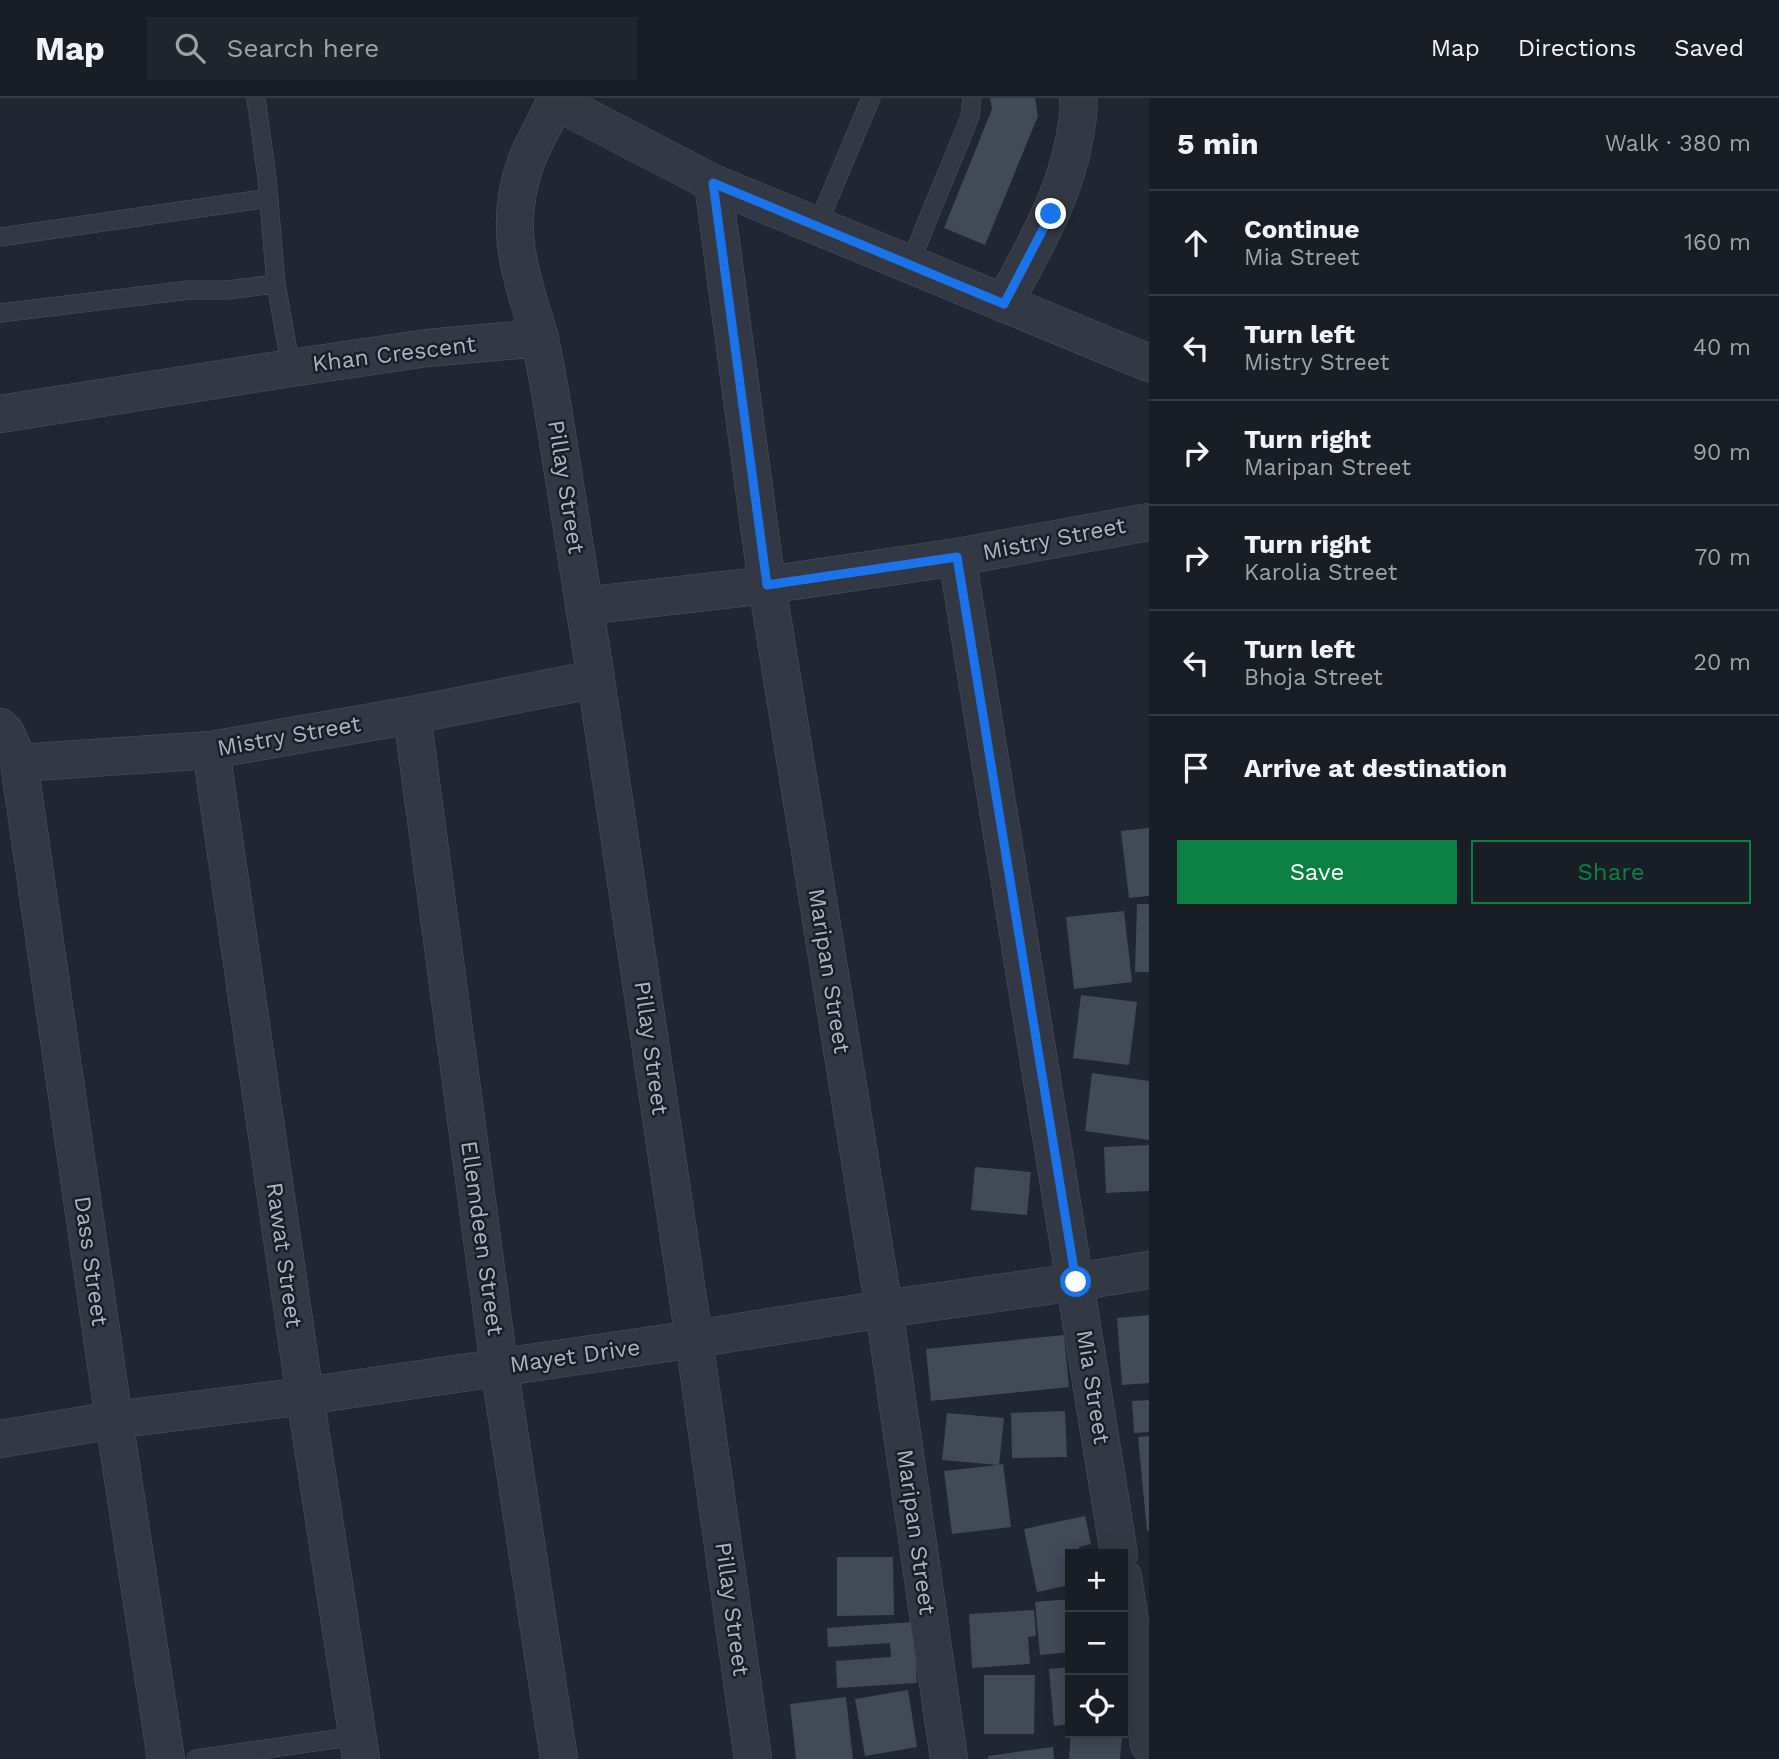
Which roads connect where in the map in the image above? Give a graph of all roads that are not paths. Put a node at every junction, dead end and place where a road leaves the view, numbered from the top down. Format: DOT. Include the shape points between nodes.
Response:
graph roads {
  1 [pos="256,98"];
  2 [pos="871,98"];
  3 [pos="972,98"];
  4 [pos="1078,98"];
  5 [pos="556,100"];
  6 [pos="713,183"];
  7 [pos="268,198"];
  8 [pos="817,226"];
  9 [pos="0,237"];
  10 [pos="909,265"];
  11 [pos="276,284"];
  12 [pos="1004,304"];
  13 [pos="0,313"];
  14 [pos="540,338"];
  15 [pos="1149,363"];
  16 [pos="291,368"];
  17 [pos="0,414"];
  18 [pos="1149,522"];
  19 [pos="957,557"];
  20 [pos="767,585"];
  21 [pos="584,606"];
  22 [pos="596,679"];
  23 [pos="412,715"];
  24 [pos="0,727"];
  25 [pos="211,750"];
  26 [pos="19,763"];
  27 [pos="1149,1270"];
  28 [pos="1076,1282"];
  29 [pos="884,1309"];
  30 [pos="694,1339"];
  31 [pos="499,1366"];
  32 [pos="305,1396"];
  33 [pos="114,1420"];
  34 [pos="0,1439"];
  35 [pos="1118,1549"];
  36 [pos="1128,1609"];
  37 [pos="1149,1744"];
  38 [pos="359,1747"];
  39 [pos="166,1759"];
  40 [pos="196,1759"];
  41 [pos="559,1759"];
  42 [pos="753,1759"];
  43 [pos="949,1759"];
  1 -- 7 [label="lane"];
  2 -- 8 [label="lane"];
  3 -- 10 [label="lane" via="970,117"];
  4 -- 12 [label="street" via="1071,157 1051,214"];
  5 -- 6 [label="street"];
  5 -- 14 [label="street" via="526,162 514,207 514,240"];
  6 -- 8 [label="street"];
  6 -- 20 [label="street, Maripan Street"];
  7 -- 9 [label="lane"];
  7 -- 11 [label="lane"];
  8 -- 10 [label="street"];
  10 -- 12 [label="street"];
  11 -- 13 [label="lane"];
  11 -- 16 [label="lane"];
  12 -- 15 [label="street"];
  14 -- 16 [label="street, Khan Crescent" via="427,348"];
  14 -- 21 [label="street, Pillay Street"];
  16 -- 17 [label="street, Khan Crescent"];
  18 -- 19 [label="street, Mistry Street"];
  19 -- 20 [label="street, Mistry Street"];
  19 -- 28 [label="street, Mia Street"];
  20 -- 21 [label="street, Mistry Street"];
  20 -- 29 [label="street, Maripan Street"];
  21 -- 22 [label="street, Pillay Street"];
  22 -- 23 [label="street, Mistry Street"];
  22 -- 30 [label="street, Pillay Street"];
  23 -- 25 [label="street, Mistry Street"];
  23 -- 31 [label="street, Ellemdeen Street"];
  24 -- 26 [label="street"];
  25 -- 26 [label="street, Mistry Street"];
  25 -- 32 [label="street, Rawat Street"];
  26 -- 33 [label="street, Dass Street"];
  27 -- 28 [label="street, Mayet Drive"];
  28 -- 29 [label="street, Mayet Drive"];
  28 -- 35 [label="street, Mia Street"];
  29 -- 30 [label="street, Mayet Drive"];
  29 -- 43 [label="street, Maripan Street"];
  30 -- 31 [label="street, Mayet Drive"];
  30 -- 42 [label="street, Pillay Street"];
  31 -- 32 [label="street, Mayet Drive"];
  31 -- 41 [label="street, Ellemdeen Street"];
  32 -- 33 [label="street, Mayet Drive"];
  32 -- 38 [label="street, Rawat Street"];
  33 -- 34 [label="street, Mayet Drive"];
  33 -- 39 [label="street, Dass Street"];
  36 -- 37 [label="street"];
  38 -- 40 [label="lane"];
}
